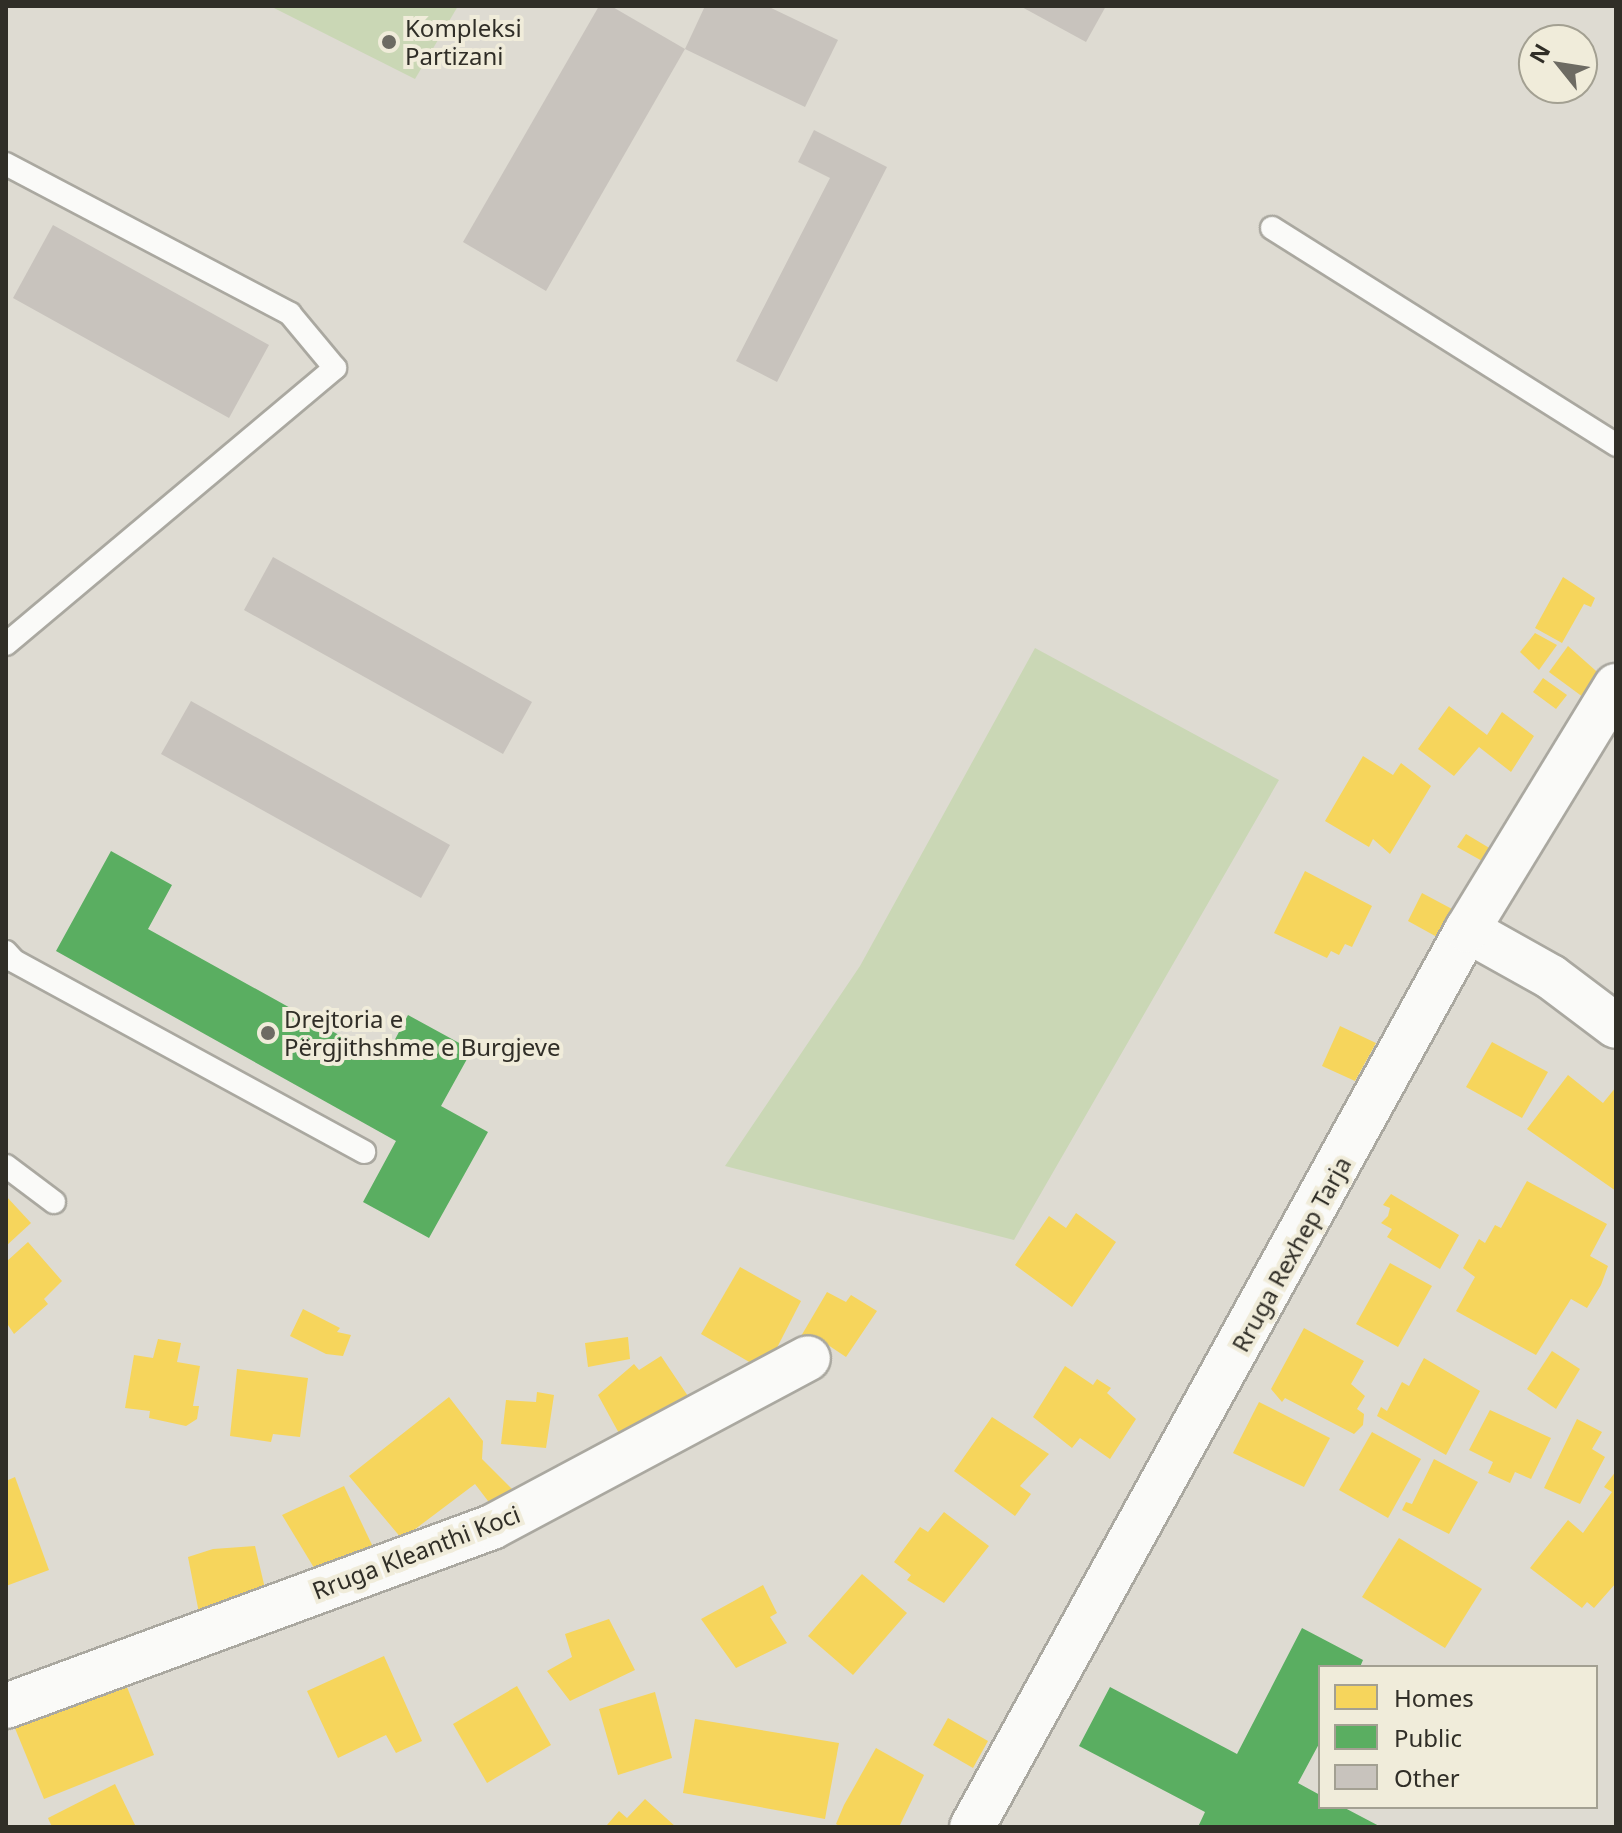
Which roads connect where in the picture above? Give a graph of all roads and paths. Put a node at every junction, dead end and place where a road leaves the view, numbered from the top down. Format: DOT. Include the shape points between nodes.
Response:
graph roads {
  1 [pos="6,164"];
  2 [pos="1272,228"];
  3 [pos="1616,445"];
  4 [pos="6,644"];
  5 [pos="1616,686"];
  6 [pos="1467,930"];
  7 [pos="6,952"];
  8 [pos="1616,1026"];
  9 [pos="364,1152"];
  10 [pos="6,1166"];
  11 [pos="54,1202"];
  12 [pos="808,1358"];
  13 [pos="6,1706"];
  14 [pos="972,1827"];
  1 -- 4 [label="lane" via="290,314 335,368"];
  2 -- 3 [label="lane"];
  5 -- 6 [label="street, Rruga Rexhep Tarja"];
  6 -- 8 [label="street" via="1551,977"];
  6 -- 14 [label="street, Rruga Rexhep Tarja"];
  7 -- 9 [label="lane"];
  10 -- 11 [label="lane"];
  12 -- 13 [label="street, Rruga Kleanthi Koci" via="492,1527"];
}
